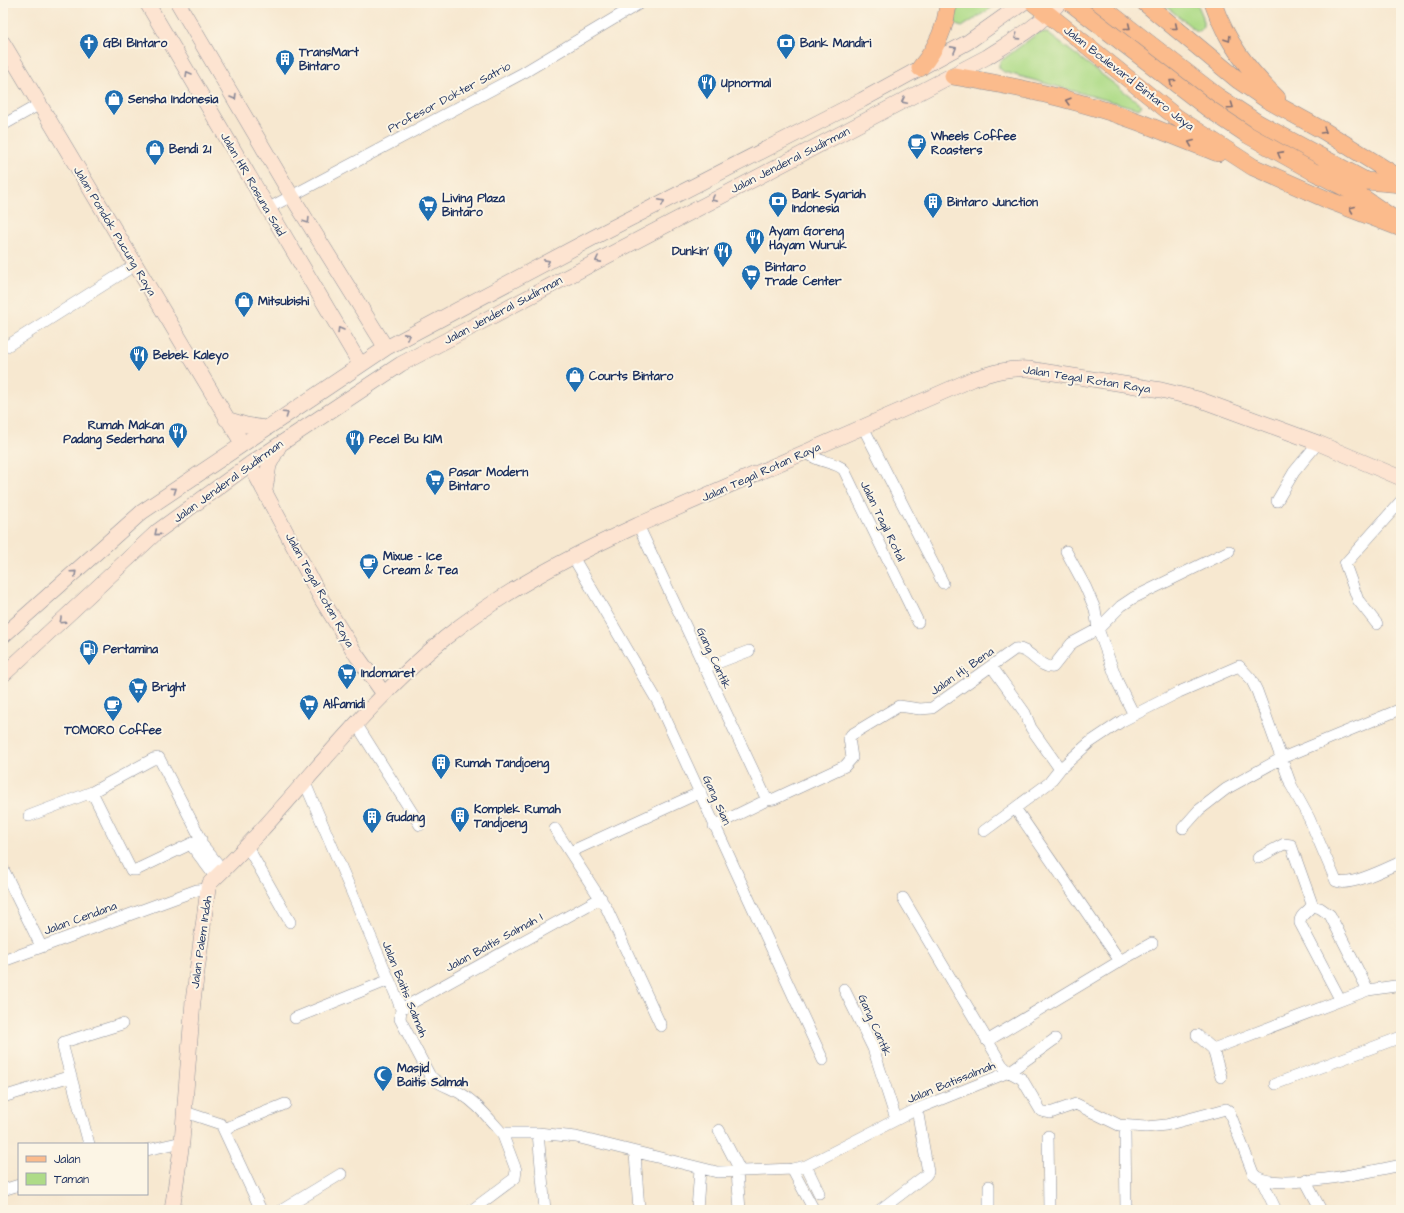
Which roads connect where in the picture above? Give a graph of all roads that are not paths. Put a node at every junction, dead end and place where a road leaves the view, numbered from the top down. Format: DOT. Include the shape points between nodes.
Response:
graph roads {
  1 [pos="147,3"];
  2 [pos="178,3"];
  3 [pos="640,3"];
  4 [pos="948,3"];
  5 [pos="1023,3"];
  6 [pos="1034,3"];
  7 [pos="1071,3"];
  8 [pos="1076,3"];
  9 [pos="1097,3"];
  10 [pos="1145,3"];
  11 [pos="1213,3"];
  12 [pos="1054,9"];
  13 [pos="1083,42"];
  14 [pos="5,50"];
  15 [pos="920,68"];
  16 [pos="953,76"];
  17 [pos="40,104"];
  18 [pos="1291,111"];
  19 [pos="3,125"];
  20 [pos="1319,166"];
  21 [pos="1253,167"];
  22 [pos="1401,179"];
  23 [pos="1401,184"];
  24 [pos="291,195"];
  25 [pos="267,209"];
  26 [pos="1401,224"];
  27 [pos="1401,228"];
  28 [pos="135,265"];
  29 [pos="523,275"];
  30 [pos="502,286"];
  31 [pos="533,295"];
  32 [pos="511,307"];
  33 [pos="7,346"];
  34 [pos="386,348"];
  35 [pos="360,364"];
  36 [pos="226,419"];
  37 [pos="862,427"];
  38 [pos="265,428"];
  39 [pos="242,443"];
  40 [pos="280,443"];
  41 [pos="1318,443"];
  42 [pos="806,452"];
  43 [pos="250,464"];
  44 [pos="1401,478"];
  45 [pos="265,490"];
  46 [pos="1277,501"];
  47 [pos="1401,501"];
  48 [pos="638,525"];
  49 [pos="1066,551"];
  50 [pos="1229,551"];
  51 [pos="573,557"];
  52 [pos="943,583"];
  53 [pos="918,622"];
  54 [pos="1377,624"];
  55 [pos="1098,629"];
  56 [pos="3,636"];
  57 [pos="749,651"];
  58 [pos="992,667"];
  59 [pos="704,668"];
  60 [pos="3,675"];
  61 [pos="384,694"];
  62 [pos="1401,709"];
  63 [pos="1134,715"];
  64 [pos="356,725"];
  65 [pos="1282,758"];
  66 [pos="1060,769"];
  67 [pos="305,783"];
  68 [pos="92,792"];
  69 [pos="700,792"];
  70 [pos="767,800"];
  71 [pos="1015,808"];
  72 [pos="29,816"];
  73 [pos="420,825"];
  74 [pos="714,826"];
  75 [pos="1183,828"];
  76 [pos="555,829"];
  77 [pos="984,831"];
  78 [pos="195,843"];
  79 [pos="247,846"];
  80 [pos="570,852"];
  81 [pos="1258,858"];
  82 [pos="1401,862"];
  83 [pos="3,869"];
  84 [pos="216,879"];
  85 [pos="601,898"];
  86 [pos="903,898"];
  87 [pos="1312,906"];
  88 [pos="290,922"];
  89 [pos="1152,943"];
  90 [pos="42,946"];
  91 [pos="3,961"];
  92 [pos="1120,961"];
  93 [pos="389,980"];
  94 [pos="1401,988"];
  95 [pos="844,989"];
  96 [pos="1368,990"];
  97 [pos="1340,999"];
  98 [pos="400,1009"];
  99 [pos="295,1018"];
  100 [pos="122,1024"];
  101 [pos="660,1026"];
  102 [pos="1197,1035"];
  103 [pos="1401,1038"];
  104 [pos="1055,1039"];
  105 [pos="987,1041"];
  106 [pos="1213,1049"];
  107 [pos="823,1060"];
  108 [pos="1009,1072"];
  109 [pos="71,1076"];
  110 [pos="1221,1077"];
  111 [pos="1275,1084"];
  112 [pos="3,1096"];
  113 [pos="285,1104"];
  114 [pos="917,1109"];
  115 [pos="184,1112"];
  116 [pos="896,1119"];
  117 [pos="224,1129"];
  118 [pos="719,1130"];
  119 [pos="502,1133"];
  120 [pos="538,1133"];
  121 [pos="1125,1134"];
  122 [pos="1048,1136"];
  123 [pos="182,1142"];
  124 [pos="89,1143"];
  125 [pos="148,1150"];
  126 [pos="635,1153"];
  127 [pos="1401,1165"];
  128 [pos="806,1166"];
  129 [pos="700,1169"];
  130 [pos="792,1169"];
  131 [pos="739,1172"];
  132 [pos="341,1174"];
  133 [pos="1305,1180"];
  134 [pos="1262,1181"];
  135 [pos="18,1185"];
  136 [pos="989,1186"];
  137 [pos="3,1190"];
  138 [pos="819,1193"];
  139 [pos="985,1208"];
  140 [pos="172,1210"];
  141 [pos="261,1210"];
  142 [pos="282,1210"];
  143 [pos="472,1210"];
  144 [pos="545,1210"];
  145 [pos="639,1210"];
  146 [pos="697,1210"];
  147 [pos="740,1210"];
  148 [pos="814,1210"];
  149 [pos="880,1210"];
  150 [pos="1049,1210"];
  151 [pos="1126,1210"];
  152 [pos="1276,1210"];
  153 [pos="1321,1210"];
  25 -- 1 [label="main road, Jalan HR Rasuna Said, one-way"];
  2 -- 24 [label="main road, one-way"];
  3 -- 24 [label="street, Profesor Dokter Satrio" via="523,73"];
  4 -- 15 [label="main road" via="939,40"];
  15 -- 5 [label="main road, Jalan Jenderal Sudirman, one-way" via="968,42"];
  6 -- 12 [label="main road, Jalan Boulevard Bintaro Jaya"];
  20 -- 7 [label="main road, Jalan Boulevard Bintaro Jaya, one-way, bridge" via="1266,146 1215,114"];
  8 -- 13 [label="main road" via="1071,24"];
  9 -- 20 [label="main road, Jalan Boulevard Bintaro Jaya, one-way" via="1228,104"];
  10 -- 18 [label="main road, one-way" via="1238,80 1266,99"];
  11 -- 18 [label="main road, one-way" via="1222,28 1236,50 1267,88"];
  12 -- 13 [label="main road, Jalan Boulevard Bintaro Jaya"];
  12 -- 16 [label="main road, Jalan Jenderal Sudirman, one-way" via="987,57"];
  13 -- 21 [label="main road, Jalan Boulevard Bintaro Jaya" via="1176,117"];
  14 -- 17 [label="main road, Jalan Pondok Pucung Raya"];
  29 -- 15 [label="main road, Jalan Jenderal Sudirman, one-way"];
  21 -- 16 [label="main road, one-way" via="1138,122 1034,92"];
  16 -- 31 [label="main road, Jalan Jenderal Sudirman, one-way"];
  17 -- 19 [label="street"];
  17 -- 28 [label="main road, Jalan Pondok Pucung Raya"];
  18 -- 22 [label="main road, one-way"];
  20 -- 23 [label="main road, Jalan Boulevard Bintaro Jaya" via="1366,181"];
  20 -- 26 [label="main road, Jalan Boulevard Bintaro Jaya"];
  27 -- 21 [label="main road, Jalan Boulevard Bintaro Jaya, one-way"];
  24 -- 25 [label="street, Profesor Dokter Satrio"];
  24 -- 34 [label="main road, one-way"];
  35 -- 25 [label="main road, Jalan HR Rasuna Said, one-way"];
  28 -- 33 [label="street"];
  28 -- 36 [label="main road, Jalan Pondok Pucung Raya"];
  29 -- 30 [label="main road, Jalan Jenderal Sudirman"];
  29 -- 31 [label="main road" via="524,290"];
  30 -- 32 [label="main road" via="511,292"];
  34 -- 30 [label="main road, Jalan Jenderal Sudirman, one-way"];
  31 -- 32 [label="main road, Jalan Jenderal Sudirman"];
  32 -- 40 [label="main road, Jalan Jenderal Sudirman" via="401,364"];
  34 -- 35 [label="main road, Jalan Jenderal Sudirman"];
  38 -- 35 [label="main road, Jalan Jenderal Sudirman, one-way"];
  36 -- 38 [label="main road"];
  36 -- 39 [label="main road, Jalan Pondok Pucung Raya"];
  37 -- 41 [label="main road, Jalan Tegal Rotan Raya" via="973,379 1012,368 1161,390 1198,399"];
  37 -- 42 [label="main road, Jalan Tegal Rotan Raya"];
  37 -- 52 [label="street"];
  38 -- 39 [label="main road, Jalan Jenderal Sudirman"];
  56 -- 39 [label="main road, Jalan Jenderal Sudirman, one-way" via="142,512"];
  40 -- 43 [label="main road, Jalan Jenderal Sudirman"];
  40 -- 45 [label="main road" via="268,465"];
  41 -- 44 [label="main road, Jalan Tegal Rotan Raya"];
  41 -- 46 [label="street" via="1294,472"];
  42 -- 48 [label="main road, Jalan Tegal Rotan Raya"];
  42 -- 53 [label="street, Jalan Tagil Rotal" via="816,460 844,470"];
  43 -- 45 [label="main road, Jalan Tegal Rotan Raya"];
  43 -- 60 [label="main road, Jalan Jenderal Sudirman, one-way" via="158,531"];
  45 -- 61 [label="main road, Jalan Tegal Rotan Raya" via="322,600"];
  47 -- 54 [label="street" via="1345,564 1358,600"];
  48 -- 51 [label="main road, Jalan Tegal Rotan Raya"];
  48 -- 59 [label="street, Gang Cantik"];
  49 -- 55 [label="street" via="1095,609"];
  50 -- 55 [label="street, Jalan Hj. Bena" via="1133,598"];
  51 -- 61 [label="main road, Jalan Tegal Rotan Raya" via="478,613 444,639"];
  51 -- 69 [label="street, Gang Sian" via="658,702"];
  55 -- 58 [label="street, Jalan Hj. Bena" via="1072,643 1053,667 1047,667 1019,649"];
  55 -- 63 [label="street" via="1118,683"];
  57 -- 59 [label="street"];
  58 -- 66 [label="street"];
  58 -- 70 [label="street, Jalan Hj. Bena" via="932,708 897,707 849,738 852,758 844,766"];
  59 -- 70 [label="street, Gang Cantik"];
  61 -- 64 [label="main road"];
  62 -- 65 [label="street"];
  63 -- 65 [label="street" via="1238,666 1254,685"];
  63 -- 66 [label="street" via="1089,744"];
  64 -- 67 [label="main road"];
  64 -- 73 [label="street"];
  65 -- 75 [label="street" via="1226,789 1199,810"];
  65 -- 82 [label="street" via="1291,786 1309,818 1336,881 1367,876"];
  66 -- 71 [label="street" via="1049,783"];
  67 -- 79 [label="main road"];
  67 -- 93 [label="street, Jalan Baitis Salmah"];
  68 -- 72 [label="street"];
  68 -- 78 [label="street" via="132,870"];
  68 -- 78 [label="street" via="158,758 202,838"];
  69 -- 74 [label="street, Gang Sian"];
  69 -- 80 [label="street"];
  70 -- 74 [label="street, Jalan Hj. Bena"];
  71 -- 77 [label="street"];
  71 -- 92 [label="street"];
  74 -- 107 [label="street, Gang Sian"];
  76 -- 80 [label="street"];
  78 -- 84 [label="street"];
  79 -- 84 [label="main road"];
  79 -- 88 [label="street"];
  80 -- 85 [label="street"];
  81 -- 87 [label="street" via="1284,844 1290,845"];
  83 -- 90 [label="street, Jalan Cendana"];
  84 -- 90 [label="street, Jalan Cendana" via="196,890"];
  84 -- 115 [label="main road, Jalan Palem Indah" via="193,1001"];
  85 -- 98 [label="street, Jalan Baitis Salmah I"];
  85 -- 101 [label="street"];
  86 -- 105 [label="street"];
  87 -- 96 [label="street" via="1330,915"];
  87 -- 97 [label="street" via="1301,917 1300,923"];
  89 -- 92 [label="street"];
  90 -- 91 [label="street"];
  92 -- 105 [label="street"];
  93 -- 98 [label="street, Jalan Baitis Salmah"];
  93 -- 99 [label="street"];
  94 -- 96 [label="street" via="1390,986"];
  95 -- 116 [label="street, Gang Cantik" via="873,1048"];
  96 -- 97 [label="street"];
  97 -- 106 [label="street"];
  98 -- 119 [label="street, Jalan Baitis Salmah" via="400,1019 430,1076 437,1083 460,1094 475,1105"];
  100 -- 109 [label="street" via="64,1042"];
  102 -- 106 [label="street"];
  103 -- 111 [label="street"];
  104 -- 108 [label="street"];
  105 -- 108 [label="street"];
  106 -- 110 [label="street"];
  108 -- 114 [label="street, Jalan Batissalmah"];
  108 -- 134 [label="street, Jalan Batissalmah" via="1022,1079 1041,1111 1046,1113 1076,1104 1119,1125 1146,1127 1166,1125 1221,1108 1229,1110 1253,1173"];
  109 -- 112 [label="street"];
  109 -- 124 [label="street"];
  113 -- 117 [label="street"];
  114 -- 116 [label="street, Jalan Batissalmah"];
  114 -- 149 [label="street" via="928,1172"];
  115 -- 117 [label="street" via="215,1121"];
  115 -- 123 [label="main road, Jalan Palem Indah"];
  116 -- 128 [label="street, Jalan Batissalmah"];
  117 -- 141 [label="street"];
  118 -- 131 [label="street"];
  119 -- 120 [label="street"];
  119 -- 143 [label="street" via="516,1170 515,1178"];
  120 -- 126 [label="street" via="576,1137"];
  120 -- 144 [label="street"];
  121 -- 151 [label="street"];
  122 -- 150 [label="street"];
  123 -- 125 [label="street"];
  123 -- 140 [label="main road, Jalan Palem Indah"];
  126 -- 129 [label="street"];
  126 -- 145 [label="street"];
  127 -- 133 [label="street" via="1349,1176"];
  128 -- 130 [label="street"];
  128 -- 138 [label="street"];
  129 -- 131 [label="street"];
  129 -- 146 [label="street"];
  130 -- 131 [label="street"];
  130 -- 148 [label="street"];
  131 -- 147 [label="street"];
  132 -- 142 [label="street"];
  133 -- 134 [label="street"];
  133 -- 153 [label="street"];
  134 -- 152 [label="street"];
  135 -- 137 [label="street"];
  136 -- 139 [label="street"];
}
